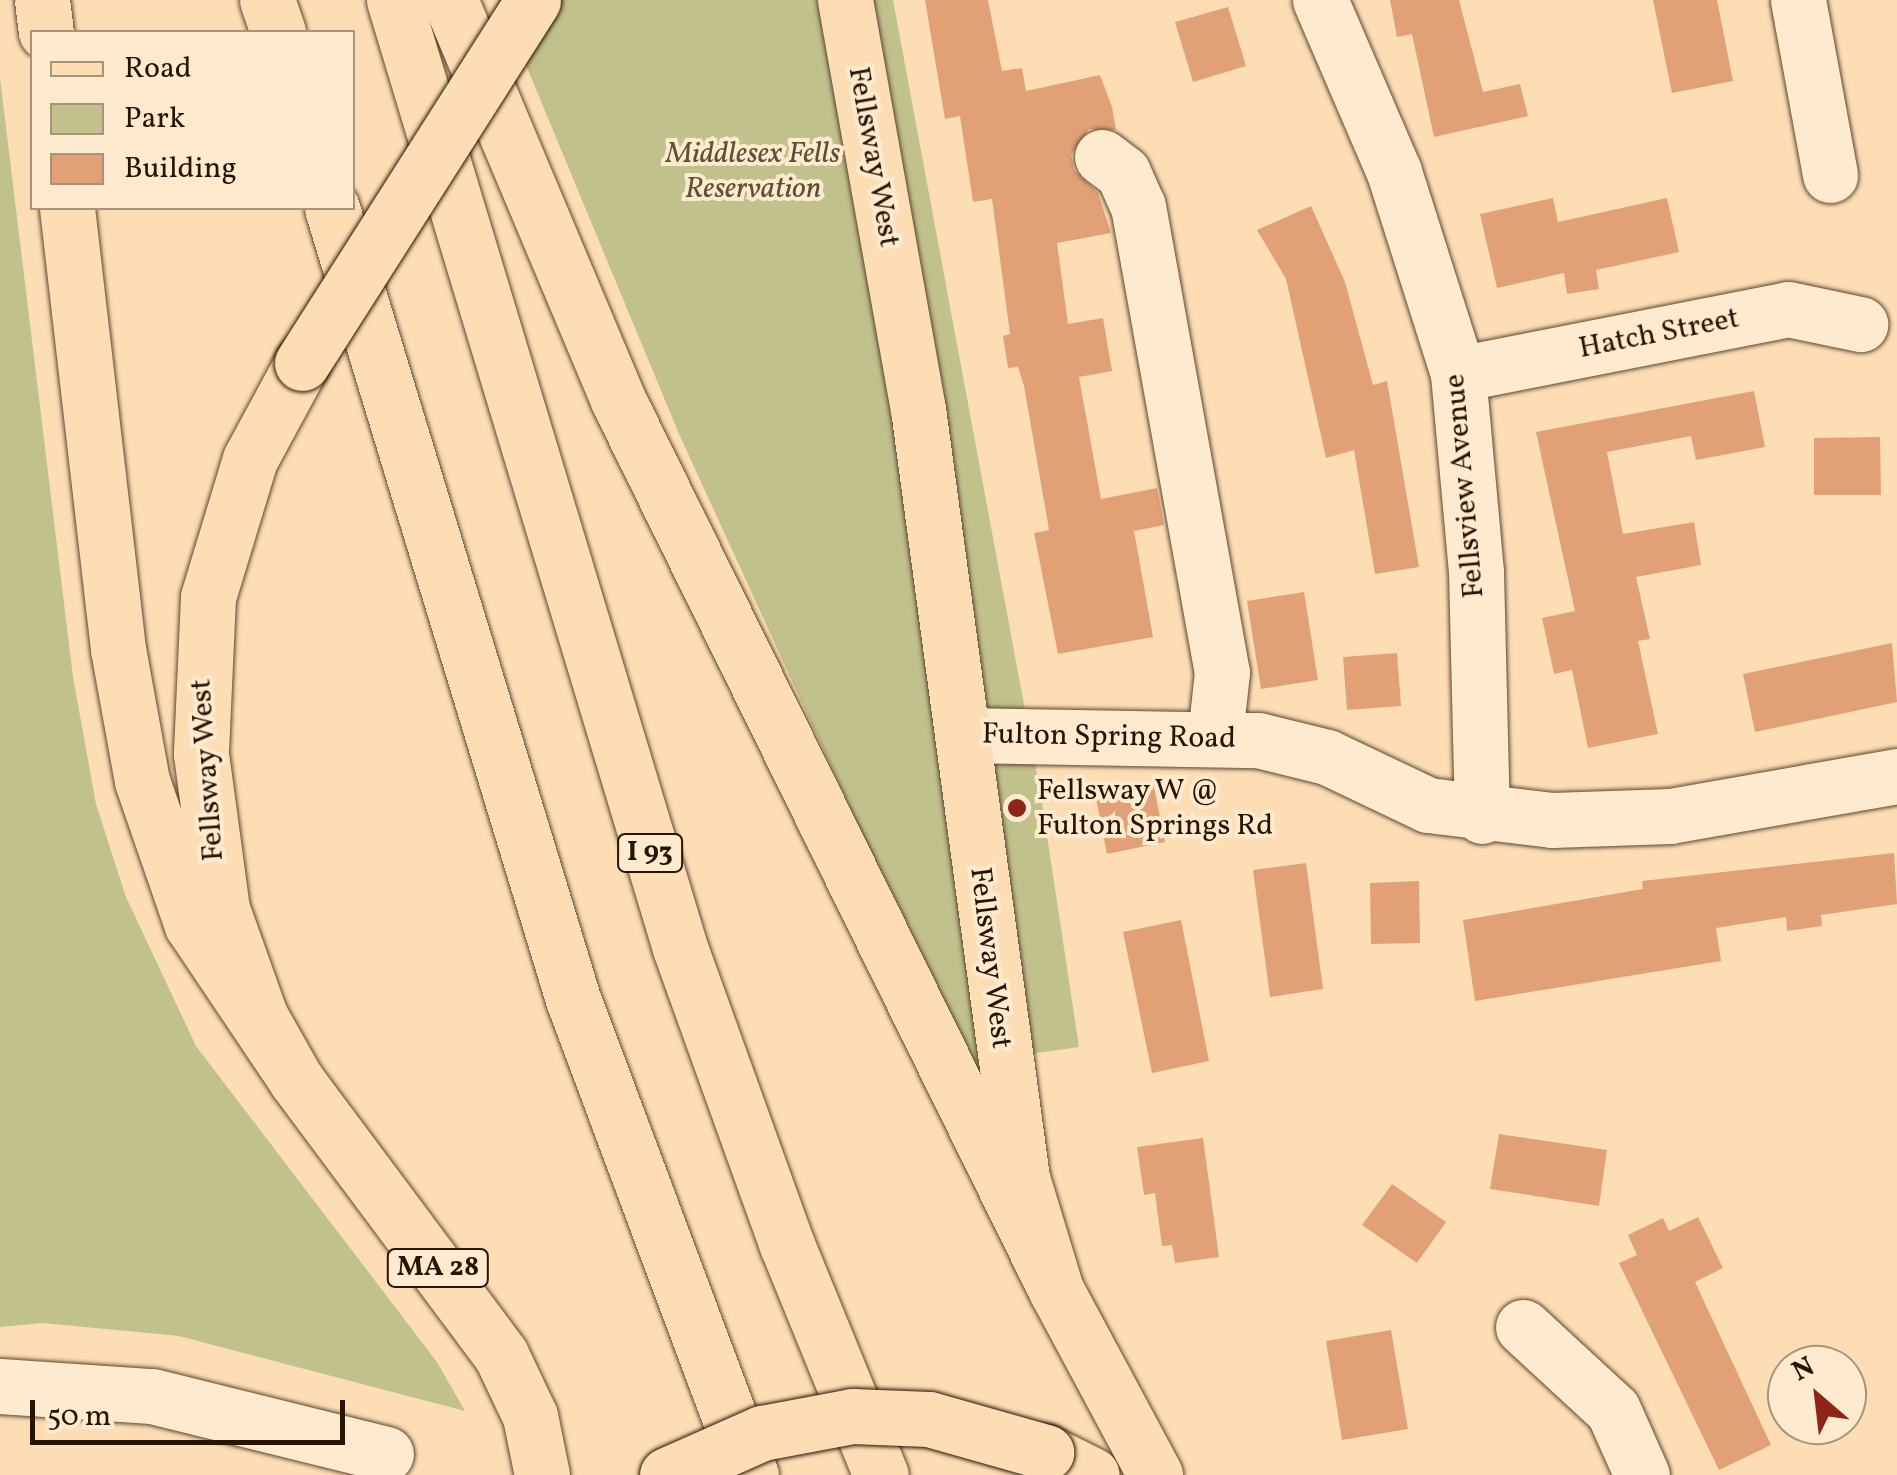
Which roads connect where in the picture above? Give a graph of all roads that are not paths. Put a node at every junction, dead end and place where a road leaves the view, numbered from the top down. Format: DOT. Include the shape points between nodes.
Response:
graph roads {
  1 [pos="42,0"];
  2 [pos="267,0"];
  3 [pos="394,0"];
  4 [pos="450,0"];
  5 [pos="533,0"];
  6 [pos="845,0"];
  7 [pos="1320,0"];
  8 [pos="1798,0"];
  9 [pos="46,30"];
  10 [pos="277,30"];
  11 [pos="1102,157"];
  12 [pos="1830,175"];
  13 [pos="67,210"];
  14 [pos="333,210"];
  15 [pos="1860,324"];
  16 [pos="1458,374"];
  17 [pos="962,734"];
  18 [pos="1216,736"];
  19 [pos="1897,776"];
  20 [pos="1482,816"];
  21 [pos="296,1080"];
  22 [pos="1056,1290"];
  23 [pos="1523,1327"];
  24 [pos="0,1386"];
  25 [pos="386,1454"];
  26 [pos="1069,1463"];
  27 [pos="542,1475"];
  28 [pos="667,1475"];
  29 [pos="751,1475"];
  30 [pos="882,1475"];
  31 [pos="1155,1475"];
  32 [pos="1642,1475"];
  1 -- 9 [label="main road"];
  2 -- 10 [label="main road"];
  3 -- 30 [label="main road, I 93" via="680,948 787,1246"];
  4 -- 22 [label="main road" via="642,452"];
  5 -- 21 [label="main road, Fellsway West / MA 28, bridge" via="302,363 250,459 216,559 200,714 222,909 260,1016"];
  6 -- 17 [label="main road, Fellsway West" via="918,409"];
  7 -- 16 [label="street, Fellsview Avenue" via="1394,172"];
  8 -- 12 [label="street"];
  11 -- 18 [label="street" via="1124,173 1138,206 1222,672"];
  13 -- 21 [label="main road" via="114,616 142,781 192,925"];
  14 -- 29 [label="main road" via="573,999"];
  15 -- 16 [label="street, Hatch Street" via="1788,309"];
  16 -- 20 [label="street, Fellsview Avenue" via="1476,572"];
  17 -- 18 [label="street, Fulton Spring Road"];
  17 -- 22 [label="main road, Fellsway West" via="1007,1092"];
  18 -- 20 [label="street, Fulton Spring Road" via="1327,757 1406,799"];
  19 -- 20 [label="street, Fulton Spring Road" via="1670,816"];
  21 -- 27 [label="main road, Fellsway West / MA 28" via="502,1354 530,1416"];
  22 -- 31 [label="main road, Fellsway West"];
  23 -- 32 [label="street" via="1613,1410"];
  24 -- 25 [label="street" via="152,1396"];
  26 -- 28 [label="main road, bridge" via="951,1422 852,1416 762,1434"];
}
